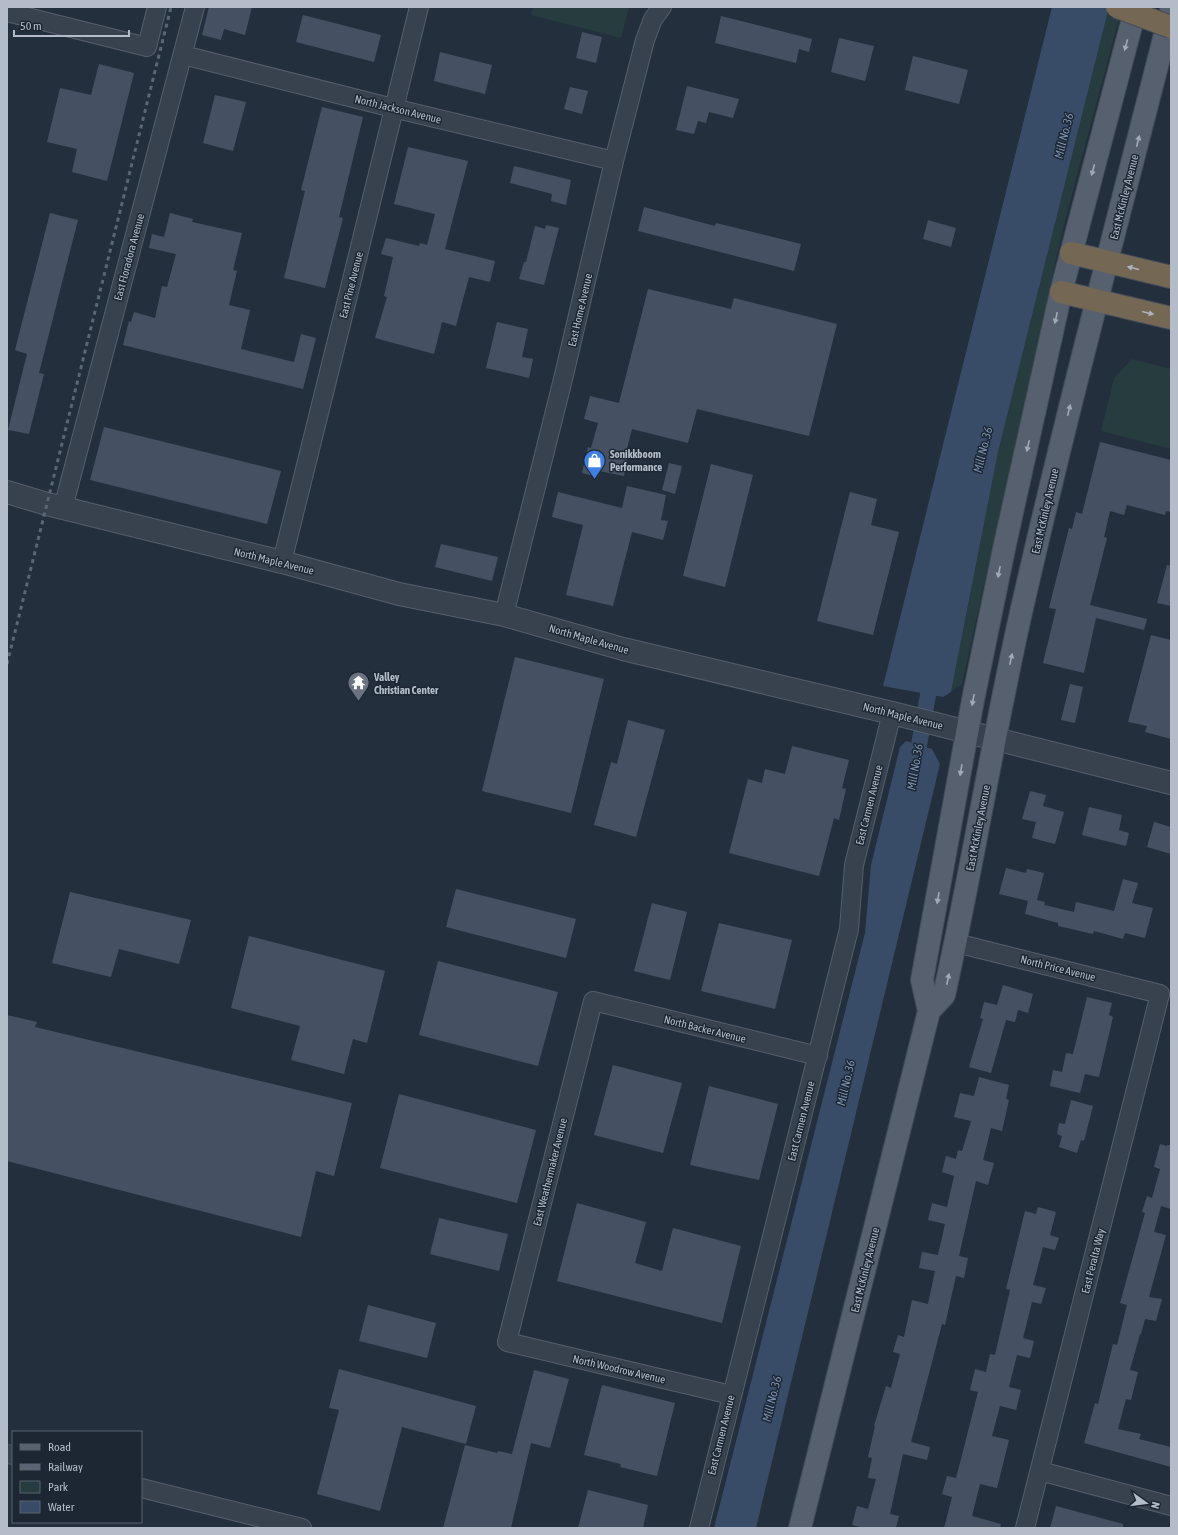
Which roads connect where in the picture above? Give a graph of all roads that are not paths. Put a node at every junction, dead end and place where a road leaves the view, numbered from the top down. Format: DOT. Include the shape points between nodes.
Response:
graph roads {
  1 [pos="157,7"];
  2 [pos="195,7"];
  3 [pos="418,7"];
  4 [pos="662,7"];
  5 [pos="1117,7"];
  6 [pos="1136,7"];
  7 [pos="1171,11"];
  8 [pos="7,12"];
  9 [pos="1171,27"];
  10 [pos="183,55"];
  11 [pos="393,108"];
  12 [pos="614,161"];
  13 [pos="1071,253"];
  14 [pos="1107,262"];
  15 [pos="1171,278"];
  16 [pos="1061,292"];
  17 [pos="1097,300"];
  18 [pos="1171,318"];
  19 [pos="7,492"];
  20 [pos="63,508"];
  21 [pos="282,562"];
  22 [pos="504,615"];
  23 [pos="892,713"];
  24 [pos="967,731"];
  25 [pos="995,738"];
  26 [pos="1171,783"];
  27 [pos="956,943"];
  28 [pos="1160,994"];
  29 [pos="593,1001"];
  30 [pos="929,1011"];
  31 [pos="818,1056"];
  32 [pos="507,1342"];
  33 [pos="731,1395"];
  34 [pos="1040,1471"];
  35 [pos="142,1488"];
  36 [pos="1171,1506"];
  37 [pos="273,1525"];
  38 [pos="302,1528"];
  39 [pos="699,1528"];
  40 [pos="800,1528"];
  41 [pos="1025,1528"];
  1 -- 8 [label="street" via="147,47"];
  2 -- 10 [label="street, East Floradora Avenue"];
  3 -- 11 [label="street, East Pine Avenue"];
  4 -- 12 [label="street, East Home Avenue" via="653,19 645,40"];
  5 -- 9 [label="highway, bridge"];
  6 -- 13 [label="main road, East McKinley Avenue, one-way"];
  14 -- 7 [label="main road, East McKinley Avenue, one-way"];
  10 -- 11 [label="street, North Jackson Avenue"];
  10 -- 20 [label="street, East Floradora Avenue"];
  11 -- 12 [label="street, North Jackson Avenue"];
  11 -- 21 [label="street, East Pine Avenue"];
  12 -- 22 [label="street, East Home Avenue"];
  13 -- 14 [label="highway"];
  13 -- 16 [label="main road, East McKinley Avenue"];
  15 -- 14 [label="highway, one-way"];
  14 -- 17 [label="main road, East McKinley Avenue"];
  16 -- 17 [label="highway"];
  16 -- 24 [label="main road, East McKinley Avenue, one-way"];
  17 -- 18 [label="highway, one-way"];
  25 -- 17 [label="main road, East McKinley Avenue, one-way" via="1047,499"];
  19 -- 20 [label="street, North Maple Avenue"];
  20 -- 21 [label="street, North Maple Avenue"];
  21 -- 22 [label="street, North Maple Avenue" via="399,594"];
  22 -- 23 [label="street, North Maple Avenue" via="623,649"];
  23 -- 24 [label="street, North Maple Avenue"];
  23 -- 31 [label="street, East Carmen Avenue" via="854,865 849,929"];
  24 -- 25 [label="street, North Maple Avenue"];
  24 -- 30 [label="main road, East McKinley Avenue, one-way" via="922,980"];
  25 -- 26 [label="street, North Maple Avenue"];
  25 -- 27 [label="main road, East McKinley Avenue"];
  27 -- 28 [label="street, North Price Avenue"];
  30 -- 27 [label="main road, East McKinley Avenue, one-way" via="944,995"];
  28 -- 34 [label="street, East Peralta Way"];
  29 -- 31 [label="street, North Backer Avenue"];
  29 -- 32 [label="street, East Weathermaker Avenue"];
  30 -- 40 [label="main road, East McKinley Avenue"];
  31 -- 33 [label="street, East Carmen Avenue"];
  32 -- 33 [label="street, North Woodrow Avenue"];
  33 -- 39 [label="street, East Carmen Avenue"];
  34 -- 36 [label="street"];
  34 -- 41 [label="street, East Peralta Way"];
  35 -- 37 [label="street"];
  37 -- 38 [label="street"];
}
